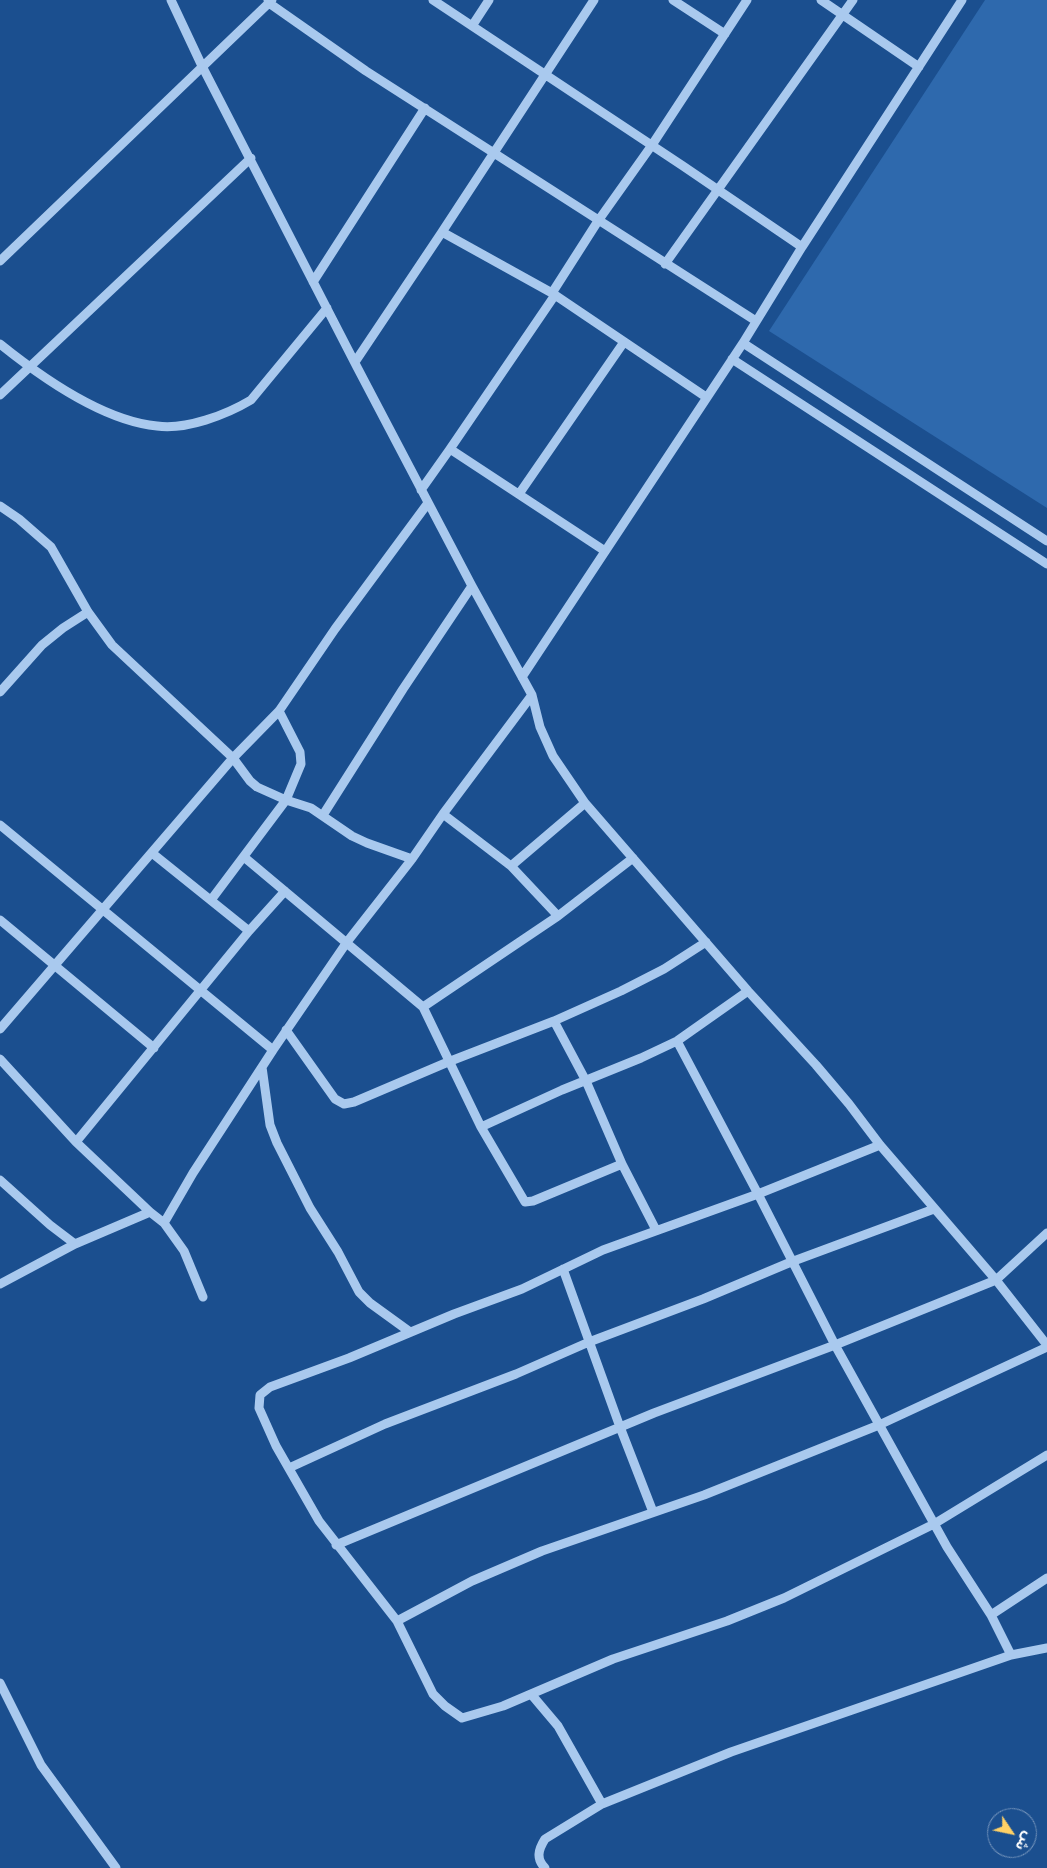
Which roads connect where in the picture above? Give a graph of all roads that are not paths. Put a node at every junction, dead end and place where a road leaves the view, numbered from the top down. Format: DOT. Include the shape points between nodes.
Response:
graph roads {
  1 [pos="171,0"];
  2 [pos="433,0"];
  3 [pos="489,0"];
  4 [pos="594,0"];
  5 [pos="673,0"];
  6 [pos="747,0"];
  7 [pos="821,0"];
  8 [pos="853,0"];
  9 [pos="962,0"];
  10 [pos="270,1"];
  11 [pos="842,15"];
  12 [pos="472,26"];
  13 [pos="725,34"];
  14 [pos="202,66"];
  15 [pos="919,67"];
  16 [pos="544,74"];
  17 [pos="425,108"];
  18 [pos="652,146"];
  19 [pos="493,153"];
  20 [pos="250,158"];
  21 [pos="718,189"];
  22 [pos="598,221"];
  23 [pos="442,232"];
  24 [pos="802,247"];
  25 [pos="0,261"];
  26 [pos="665,264"];
  27 [pos="313,282"];
  28 [pos="554,294"];
  29 [pos="327,308"];
  30 [pos="756,322"];
  31 [pos="624,342"];
  32 [pos="743,343"];
  33 [pos="0,344"];
  34 [pos="732,359"];
  35 [pos="355,362"];
  36 [pos="29,367"];
  37 [pos="0,395"];
  38 [pos="706,397"];
  39 [pos="450,449"];
  40 [pos="421,490"];
  41 [pos="519,494"];
  42 [pos="428,503"];
  43 [pos="0,506"];
  44 [pos="1047,541"];
  45 [pos="605,551"];
  46 [pos="1047,564"];
  47 [pos="472,586"];
  48 [pos="88,612"];
  49 [pos="522,677"];
  50 [pos="0,692"];
  51 [pos="532,694"];
  52 [pos="278,711"];
  53 [pos="233,758"];
  54 [pos="286,800"];
  55 [pos="585,803"];
  56 [pos="443,814"];
  57 [pos="323,815"];
  58 [pos="0,825"];
  59 [pos="152,853"];
  60 [pos="244,857"];
  61 [pos="633,858"];
  62 [pos="412,859"];
  63 [pos="511,866"];
  64 [pos="285,891"];
  65 [pos="211,900"];
  66 [pos="102,909"];
  67 [pos="558,916"];
  68 [pos="0,920"];
  69 [pos="249,931"];
  70 [pos="347,942"];
  71 [pos="706,942"];
  72 [pos="56,965"];
  73 [pos="201,990"];
  74 [pos="748,991"];
  75 [pos="423,1007"];
  76 [pos="554,1021"];
  77 [pos="0,1029"];
  78 [pos="286,1030"];
  79 [pos="677,1041"];
  80 [pos="154,1048"];
  81 [pos="273,1050"];
  82 [pos="0,1059"];
  83 [pos="448,1062"];
  84 [pos="262,1067"];
  85 [pos="586,1081"];
  86 [pos="481,1127"];
  87 [pos="76,1142"];
  88 [pos="880,1145"];
  89 [pos="622,1164"];
  90 [pos="0,1180"];
  91 [pos="758,1194"];
  92 [pos="934,1209"];
  93 [pos="150,1212"];
  94 [pos="164,1224"];
  95 [pos="656,1230"];
  96 [pos="1047,1233"];
  97 [pos="75,1244"];
  98 [pos="791,1262"];
  99 [pos="563,1268"];
  100 [pos="996,1280"];
  101 [pos="0,1284"];
  102 [pos="203,1297"];
  103 [pos="410,1332"];
  104 [pos="589,1342"];
  105 [pos="835,1345"];
  106 [pos="1047,1346"];
  107 [pos="879,1426"];
  108 [pos="620,1427"];
  109 [pos="1047,1455"];
  110 [pos="289,1468"];
  111 [pos="653,1512"];
  112 [pos="934,1524"];
  113 [pos="336,1545"];
  114 [pos="1047,1578"];
  115 [pos="991,1615"];
  116 [pos="396,1621"];
  117 [pos="1047,1648"];
  118 [pos="1011,1655"];
  119 [pos="0,1683"];
  120 [pos="531,1694"];
  121 [pos="602,1804"];
  122 [pos="116,1868"];
  123 [pos="545,1868"];
  1 -- 14 [label="street"];
  2 -- 12 [label="street"];
  3 -- 12 [label="street"];
  4 -- 16 [label="street"];
  5 -- 13 [label="street"];
  6 -- 13 [label="street"];
  7 -- 11 [label="street"];
  8 -- 11 [label="street"];
  9 -- 15 [label="street"];
  10 -- 14 [label="street"];
  10 -- 17 [label="street" via="366,71"];
  11 -- 15 [label="street"];
  11 -- 21 [label="street"];
  12 -- 16 [label="street"];
  13 -- 18 [label="street"];
  14 -- 20 [label="street"];
  14 -- 25 [label="street"];
  15 -- 24 [label="street"];
  16 -- 18 [label="street"];
  16 -- 19 [label="street"];
  17 -- 19 [label="street"];
  17 -- 27 [label="street"];
  18 -- 21 [label="street"];
  18 -- 22 [label="street"];
  19 -- 22 [label="street"];
  19 -- 23 [label="street"];
  20 -- 27 [label="street"];
  20 -- 36 [label="street"];
  21 -- 24 [label="street"];
  21 -- 26 [label="street"];
  22 -- 26 [label="street"];
  22 -- 28 [label="street"];
  23 -- 28 [label="street"];
  23 -- 35 [label="street"];
  24 -- 30 [label="street"];
  26 -- 30 [label="street"];
  27 -- 29 [label="street"];
  28 -- 31 [label="street"];
  28 -- 39 [label="street"];
  29 -- 35 [label="street"];
  29 -- 36 [label="street" via="251,400 213,418 182,425 157,426 122,418 91,404"];
  30 -- 32 [label="street"];
  31 -- 38 [label="street"];
  31 -- 41 [label="street"];
  32 -- 34 [label="street"];
  32 -- 44 [label="street"];
  33 -- 36 [label="street"];
  34 -- 38 [label="street"];
  34 -- 46 [label="street"];
  35 -- 40 [label="street"];
  36 -- 37 [label="street"];
  38 -- 45 [label="street"];
  39 -- 40 [label="street"];
  39 -- 41 [label="street"];
  40 -- 42 [label="street"];
  41 -- 45 [label="street"];
  42 -- 47 [label="street"];
  42 -- 52 [label="street"];
  43 -- 48 [label="street" via="51,547"];
  45 -- 49 [label="street"];
  47 -- 49 [label="street"];
  47 -- 57 [label="street"];
  48 -- 50 [label="street" via="42,645"];
  48 -- 53 [label="street" via="112,645"];
  49 -- 51 [label="street"];
  51 -- 55 [label="street" via="540,727 554,756"];
  51 -- 56 [label="street"];
  52 -- 53 [label="street"];
  52 -- 54 [label="street" via="302,756"];
  53 -- 54 [label="street" via="257,787"];
  53 -- 59 [label="street"];
  54 -- 57 [label="street"];
  54 -- 60 [label="street"];
  55 -- 61 [label="street"];
  55 -- 63 [label="street"];
  56 -- 62 [label="street"];
  56 -- 63 [label="street"];
  57 -- 62 [label="street" via="352,836"];
  58 -- 66 [label="street"];
  59 -- 65 [label="street"];
  59 -- 66 [label="street"];
  60 -- 64 [label="street"];
  60 -- 65 [label="street"];
  61 -- 67 [label="street"];
  61 -- 71 [label="street"];
  62 -- 70 [label="street"];
  63 -- 67 [label="street"];
  64 -- 69 [label="street"];
  64 -- 70 [label="street"];
  65 -- 69 [label="street"];
  66 -- 72 [label="street"];
  66 -- 73 [label="street"];
  67 -- 75 [label="street"];
  68 -- 72 [label="street"];
  69 -- 73 [label="street"];
  70 -- 75 [label="street"];
  70 -- 78 [label="street"];
  71 -- 74 [label="street"];
  71 -- 76 [label="street" via="655,974"];
  72 -- 77 [label="street"];
  72 -- 80 [label="street"];
  73 -- 80 [label="street"];
  73 -- 81 [label="street"];
  74 -- 79 [label="street"];
  74 -- 88 [label="street" via="816,1065"];
  75 -- 83 [label="street"];
  76 -- 83 [label="street"];
  76 -- 85 [label="street"];
  78 -- 81 [label="street"];
  78 -- 83 [label="street" via="335,1099 344,1104"];
  79 -- 85 [label="street"];
  79 -- 91 [label="street"];
  80 -- 87 [label="street"];
  81 -- 84 [label="street"];
  82 -- 87 [label="street"];
  83 -- 86 [label="street"];
  84 -- 94 [label="street"];
  84 -- 103 [label="street" via="270,1124 310,1208 359,1292"];
  85 -- 86 [label="street"];
  85 -- 89 [label="street"];
  86 -- 89 [label="street" via="525,1202"];
  87 -- 93 [label="street"];
  88 -- 91 [label="street"];
  88 -- 92 [label="street"];
  89 -- 95 [label="street"];
  90 -- 97 [label="street" via="50,1226"];
  91 -- 95 [label="street"];
  91 -- 98 [label="street"];
  92 -- 98 [label="street"];
  92 -- 100 [label="street"];
  93 -- 94 [label="street"];
  93 -- 97 [label="street"];
  94 -- 102 [label="street" via="184,1251"];
  95 -- 99 [label="street"];
  96 -- 100 [label="street"];
  97 -- 101 [label="street"];
  98 -- 104 [label="street"];
  98 -- 105 [label="street"];
  99 -- 103 [label="street" via="522,1289"];
  99 -- 104 [label="street"];
  100 -- 105 [label="street"];
  100 -- 106 [label="street"];
  103 -- 110 [label="street" via="270,1387 260,1395 259,1408"];
  104 -- 108 [label="street"];
  104 -- 110 [label="street" via="385,1424"];
  105 -- 107 [label="street"];
  105 -- 108 [label="street"];
  106 -- 107 [label="street"];
  107 -- 111 [label="street"];
  107 -- 112 [label="street"];
  108 -- 111 [label="street"];
  108 -- 113 [label="street"];
  109 -- 112 [label="street"];
  110 -- 113 [label="street"];
  111 -- 116 [label="street" via="533,1555 472,1581"];
  112 -- 115 [label="street"];
  112 -- 120 [label="street" via="784,1598 614,1659"];
  113 -- 116 [label="street"];
  114 -- 115 [label="street"];
  115 -- 118 [label="street"];
  116 -- 120 [label="street" via="433,1694 459,1717 471,1717"];
  117 -- 118 [label="street"];
  118 -- 121 [label="street" via="731,1752"];
  119 -- 122 [label="street" via="41,1766"];
  120 -- 121 [label="street" via="558,1726"];
  121 -- 123 [label="street" via="545,1839 538,1855"];
}
